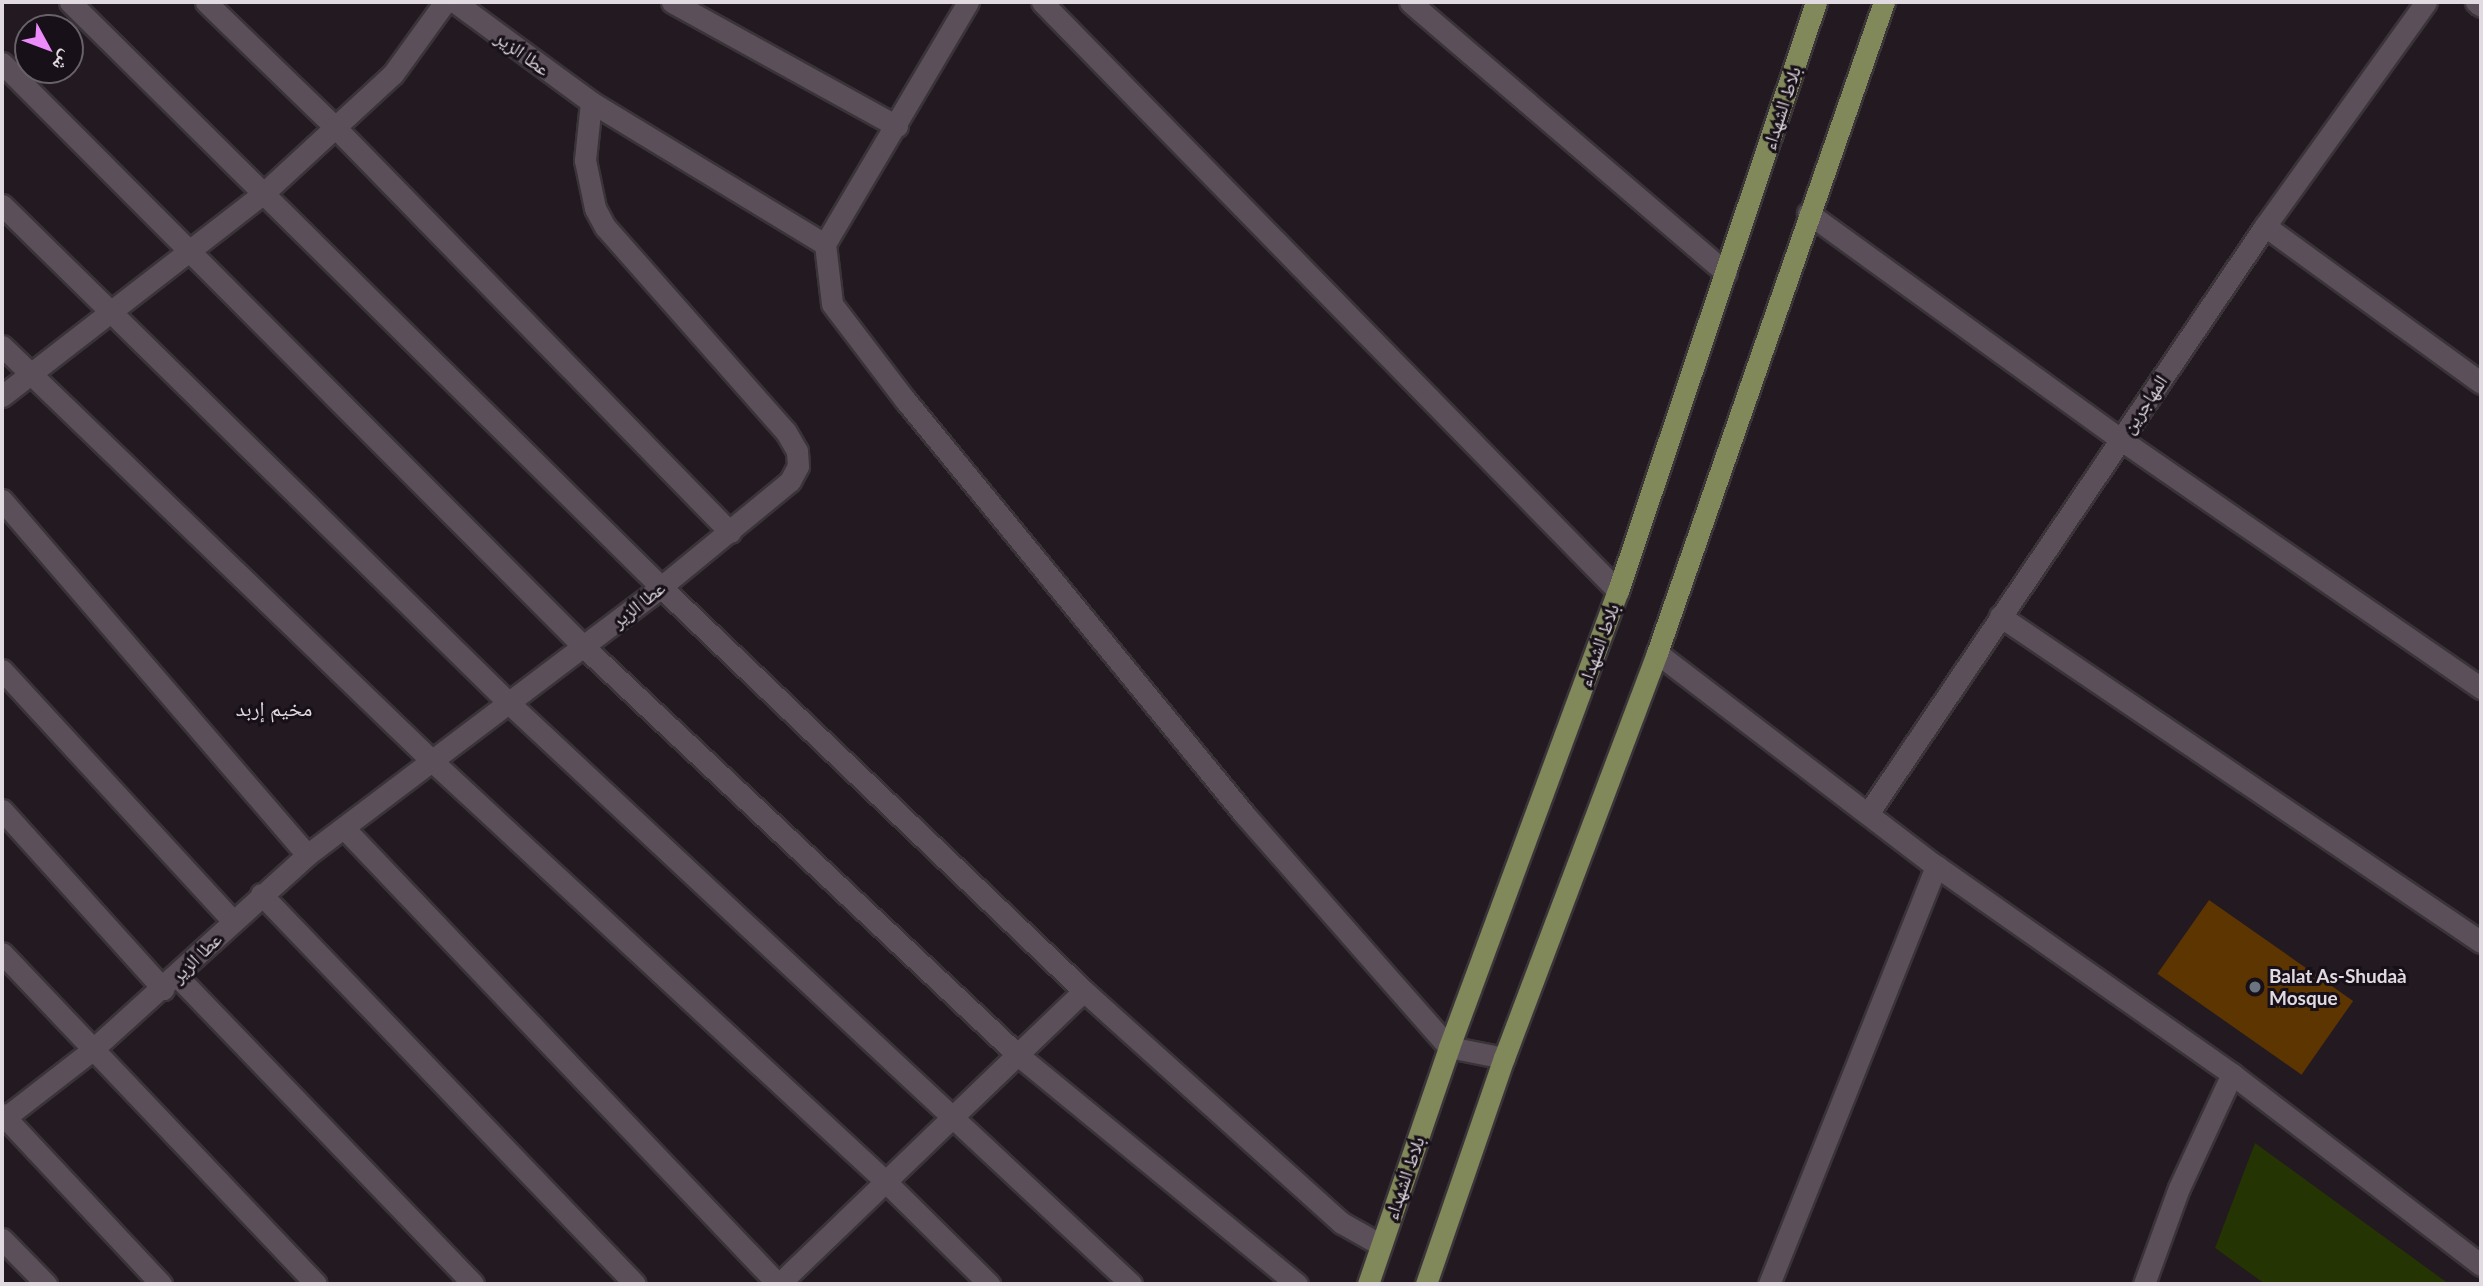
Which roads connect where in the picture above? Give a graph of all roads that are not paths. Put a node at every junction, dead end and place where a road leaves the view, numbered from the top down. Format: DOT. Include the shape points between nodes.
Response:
graph roads {
  1 [pos="70,2"];
  2 [pos="206,2"];
  3 [pos="445,2"];
  4 [pos="455,2"];
  5 [pos="672,2"];
  6 [pos="968,2"];
  7 [pos="1042,2"];
  8 [pos="1409,2"];
  9 [pos="1816,2"];
  10 [pos="1884,2"];
  11 [pos="2426,2"];
  12 [pos="2476,2"];
  13 [pos="2481,6"];
  14 [pos="2,63"];
  15 [pos="591,102"];
  16 [pos="897,126"];
  17 [pos="335,127"];
  18 [pos="266,191"];
  19 [pos="2,205"];
  20 [pos="1808,213"];
  21 [pos="2265,226"];
  22 [pos="825,244"];
  23 [pos="187,250"];
  24 [pos="1726,273"];
  25 [pos="109,311"];
  26 [pos="2,346"];
  27 [pos="29,374"];
  28 [pos="2481,383"];
  29 [pos="2,396"];
  30 [pos="2120,439"];
  31 [pos="2,500"];
  32 [pos="730,532"];
  33 [pos="661,587"];
  34 [pos="1618,591"];
  35 [pos="2000,616"];
  36 [pos="583,646"];
  37 [pos="1657,653"];
  38 [pos="2,670"];
  39 [pos="2481,688"];
  40 [pos="510,704"];
  41 [pos="430,759"];
  42 [pos="2,810"];
  43 [pos="1869,812"];
  44 [pos="344,828"];
  45 [pos="307,855"];
  46 [pos="1936,866"];
  47 [pos="261,894"];
  48 [pos="233,921"];
  49 [pos="2481,942"];
  50 [pos="2,953"];
  51 [pos="170,982"];
  52 [pos="1084,991"];
  53 [pos="1449,1047"];
  54 [pos="91,1051"];
  55 [pos="1018,1055"];
  56 [pos="1504,1058"];
  57 [pos="2232,1074"];
  58 [pos="3,1117"];
  59 [pos="953,1120"];
  60 [pos="884,1180"];
  61 [pos="2,1239"];
  62 [pos="1381,1245"];
  63 [pos="2481,1265"];
  64 [pos="46,1284"];
  65 [pos="162,1284"];
  66 [pos="316,1284"];
  67 [pos="473,1284"];
  68 [pos="635,1284"];
  69 [pos="779,1284"];
  70 [pos="989,1284"];
  71 [pos="1131,1284"];
  72 [pos="1297,1284"];
  73 [pos="1368,1284"];
  74 [pos="1426,1284"];
  75 [pos="1769,1284"];
  76 [pos="2144,1284"];
  1 -- 18 [label="street"];
  2 -- 17 [label="street"];
  3 -- 17 [label="street" via="393,74"];
  4 -- 15 [label="street, عطا الزير"];
  5 -- 16 [label="street"];
  6 -- 16 [label="street"];
  7 -- 34 [label="street"];
  8 -- 24 [label="street"];
  9 -- 24 [label="main road, بلاط الشهداء"];
  10 -- 20 [label="main road"];
  11 -- 21 [label="street, المهاجرين"];
  12 -- 13 [label="street"];
  14 -- 23 [label="street"];
  15 -- 22 [label="street"];
  15 -- 32 [label="street, عطا الزير" via="585,160 595,208 605,228 786,432 797,451 798,466 790,481"];
  16 -- 22 [label="street"];
  17 -- 18 [label="street"];
  17 -- 32 [label="street"];
  18 -- 23 [label="street"];
  18 -- 33 [label="street"];
  19 -- 25 [label="street"];
  20 -- 30 [label="street"];
  20 -- 37 [label="main road"];
  21 -- 28 [label="street"];
  21 -- 30 [label="street, المهاجرين"];
  22 -- 53 [label="street" via="826,278 845,325 1244,814"];
  23 -- 25 [label="street"];
  23 -- 36 [label="street"];
  24 -- 34 [label="main road, بلاط الشهداء"];
  25 -- 27 [label="street"];
  25 -- 40 [label="street"];
  26 -- 27 [label="street"];
  27 -- 29 [label="street"];
  27 -- 41 [label="street"];
  30 -- 35 [label="street, المهاجرين"];
  30 -- 39 [label="street"];
  31 -- 45 [label="street"];
  32 -- 33 [label="street, عطا الزير"];
  33 -- 36 [label="street, عطا الزير"];
  33 -- 52 [label="street"];
  34 -- 53 [label="main road, بلاط الشهداء"];
  35 -- 43 [label="street, المهاجرين"];
  35 -- 49 [label="street"];
  36 -- 40 [label="street, عطا الزير"];
  36 -- 55 [label="street"];
  37 -- 43 [label="street"];
  37 -- 56 [label="main road"];
  38 -- 48 [label="street"];
  40 -- 41 [label="street, عطا الزير"];
  40 -- 59 [label="street"];
  41 -- 44 [label="street, عطا الزير"];
  41 -- 60 [label="street"];
  42 -- 51 [label="street"];
  43 -- 46 [label="street"];
  44 -- 45 [label="street, عطا الزير"];
  44 -- 69 [label="street"];
  45 -- 47 [label="street, عطا الزير"];
  46 -- 57 [label="street"];
  46 -- 75 [label="street"];
  47 -- 48 [label="street, عطا الزير"];
  47 -- 68 [label="street"];
  48 -- 51 [label="street, عطا الزير"];
  50 -- 54 [label="street"];
  51 -- 54 [label="street, عطا الزير"];
  51 -- 67 [label="street"];
  52 -- 55 [label="street"];
  52 -- 62 [label="street" via="1342,1223"];
  53 -- 56 [label="street"];
  53 -- 62 [label="main road, بلاط الشهداء"];
  54 -- 58 [label="street, عطا الزير"];
  54 -- 66 [label="street"];
  55 -- 59 [label="street"];
  55 -- 72 [label="street"];
  56 -- 74 [label="main road"];
  57 -- 63 [label="street"];
  57 -- 76 [label="street" via="2179,1188"];
  58 -- 65 [label="street"];
  59 -- 60 [label="street"];
  59 -- 71 [label="street"];
  60 -- 69 [label="street"];
  60 -- 70 [label="street"];
  61 -- 64 [label="street"];
  62 -- 73 [label="main road, بلاط الشهداء"];
}
